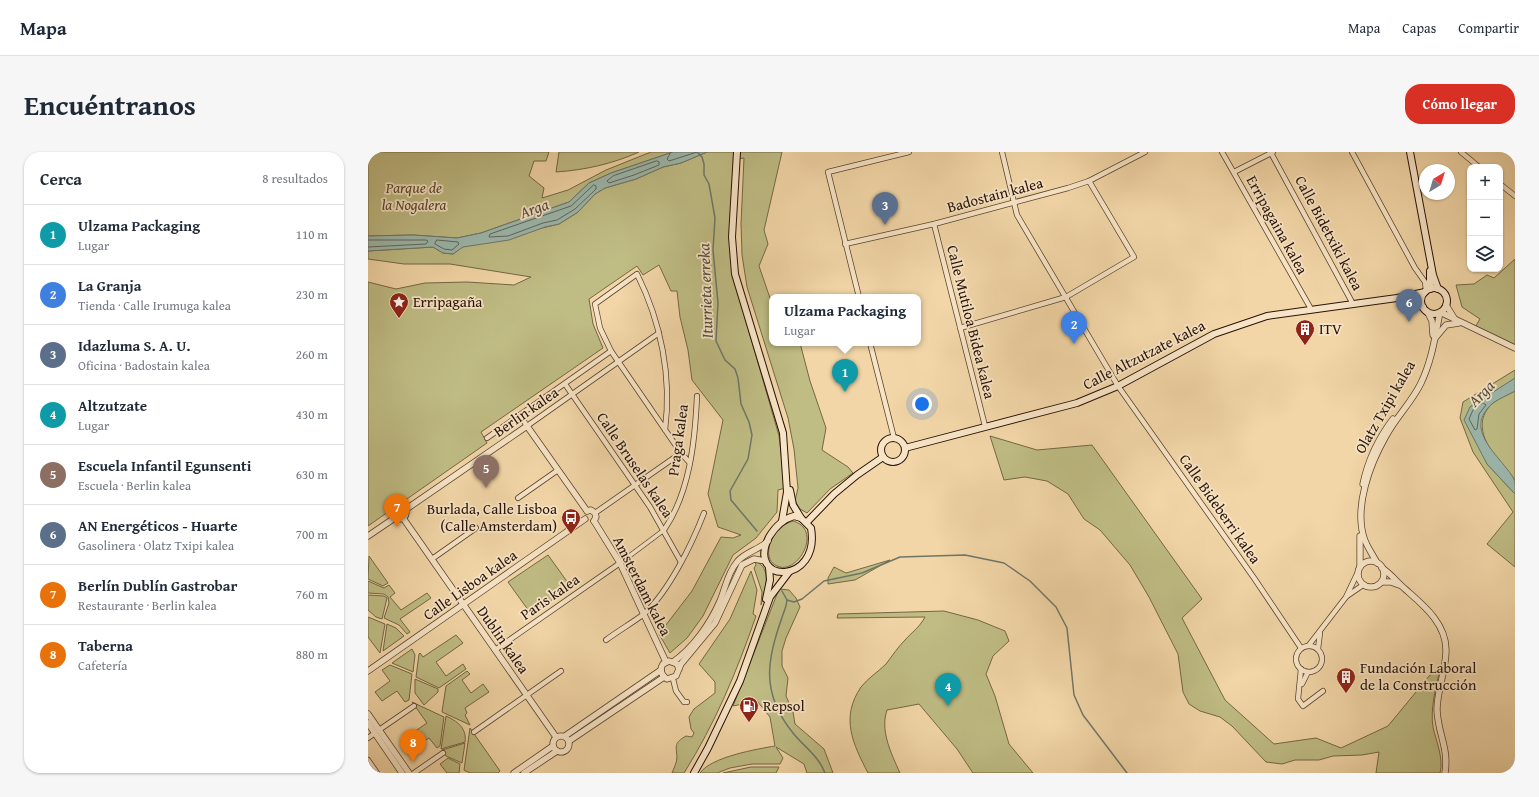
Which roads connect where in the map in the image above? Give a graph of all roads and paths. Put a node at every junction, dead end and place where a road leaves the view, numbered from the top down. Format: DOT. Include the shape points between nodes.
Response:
graph roads {
  1 [pos="737,152"];
  2 [pos="741,152"];
  3 [pos="909,152"];
  4 [pos="1002,152"];
  5 [pos="1145,152"];
  6 [pos="1222,152"];
  7 [pos="1272,152"];
  8 [pos="1352,152"];
  9 [pos="1461,152"];
  10 [pos="1409,153"];
  11 [pos="738,163"];
  12 [pos="1476,164"];
  13 [pos="1234,172"];
  14 [pos="1089,181"];
  15 [pos="1503,186"];
  16 [pos="1515,196"];
  17 [pos="1015,201"];
  18 [pos="934,224"];
  19 [pos="845,244"];
  20 [pos="1438,289"];
  21 [pos="1427,290"];
  22 [pos="857,294"];
  23 [pos="1066,297"];
  24 [pos="1397,298"];
  25 [pos="1353,304"];
  26 [pos="1446,305"];
  27 [pos="1311,309"];
  28 [pos="1425,309"];
  29 [pos="1440,312"];
  30 [pos="1459,322"];
  31 [pos="960,328"];
  32 [pos="659,333"];
  33 [pos="1436,337"];
  34 [pos="871,346"];
  35 [pos="1515,348"];
  36 [pos="611,351"];
  37 [pos="618,362"];
  38 [pos="566,384"];
  39 [pos="1118,386"];
  40 [pos="572,394"];
  41 [pos="697,396"];
  42 [pos="520,415"];
  43 [pos="527,426"];
  44 [pos="985,426"];
  45 [pos="665,430"];
  46 [pos="487,438"];
  47 [pos="894,438"];
  48 [pos="905,448"];
  49 [pos="681,453"];
  50 [pos="883,457"];
  51 [pos="690,462"];
  52 [pos="558,470"];
  53 [pos="635,485"];
  54 [pos="518,498"];
  55 [pos="405,510"];
  56 [pos="587,511"];
  57 [pos="595,513"];
  58 [pos="704,513"];
  59 [pos="396,517"];
  60 [pos="403,518"];
  61 [pos="801,518"];
  62 [pos="585,520"];
  63 [pos="594,521"];
  64 [pos="782,521"];
  65 [pos="807,522"];
  66 [pos="476,528"];
  67 [pos="664,530"];
  68 [pos="368,536"];
  69 [pos="768,541"];
  70 [pos="432,559"];
  71 [pos="765,561"];
  72 [pos="682,562"];
  73 [pos="620,563"];
  74 [pos="1377,563"];
  75 [pos="1360,566"];
  76 [pos="769,567"];
  77 [pos="1382,568"];
  78 [pos="789,572"];
  79 [pos="1357,574"];
  80 [pos="1382,582"];
  81 [pos="1363,585"];
  82 [pos="1403,587"];
  83 [pos="1346,597"];
  84 [pos="463,604"];
  85 [pos="644,614"];
  86 [pos="1321,631"];
  87 [pos="606,640"];
  88 [pos="1309,646"];
  89 [pos="1301,648"];
  90 [pos="1318,649"];
  91 [pos="495,650"];
  92 [pos="666,662"];
  93 [pos="673,662"];
  94 [pos="678,669"];
  95 [pos="1301,669"];
  96 [pos="661,670"];
  97 [pos="368,671"];
  98 [pos="561,671"];
  99 [pos="1308,672"];
  100 [pos="664,677"];
  101 [pos="673,679"];
  102 [pos="1301,686"];
  103 [pos="1323,691"];
  104 [pos="527,695"];
  105 [pos="687,702"];
  106 [pos="414,706"];
  107 [pos="368,714"];
  108 [pos="368,723"];
  109 [pos="377,732"];
  110 [pos="474,732"];
  111 [pos="565,736"];
  112 [pos="556,737"];
  113 [pos="368,738"];
  114 [pos="569,741"];
  115 [pos="553,746"];
  116 [pos="557,751"];
  117 [pos="443,753"];
  118 [pos="368,760"];
  119 [pos="377,773"];
  120 [pos="402,773"];
  121 [pos="409,773"];
  122 [pos="414,773"];
  123 [pos="514,773"];
  124 [pos="524,773"];
  125 [pos="690,773"];
  126 [pos="694,773"];
  127 [pos="1445,773"];
  1 -- 11 [label="main road"];
  2 -- 11 [label="main road"];
  3 -- 19 [label="street" via="828,172"];
  4 -- 17 [label="street, Calle Bideberri kalea"];
  5 -- 14 [label="street, Badostain kalea"];
  6 -- 13 [label="street, Erripagaina kalea"];
  7 -- 13 [label="street, Calle Bidetxiki kalea"];
  7 -- 25 [label="street, Calle Bidetxiki kalea"];
  8 -- 21 [label="street" via="1425,282"];
  9 -- 12 [label="street"];
  10 -- 20 [label="main road"];
  10 -- 21 [label="main road" via="1430,276"];
  11 -- 61 [label="main road" via="735,221 739,275 782,418 790,494 795,511"];
  11 -- 64 [label="main road" via="732,237 735,274 783,433 787,492"];
  13 -- 27 [label="street, Erripagaina kalea"];
  14 -- 17 [label="street, Badostain kalea"];
  14 -- 23 [label="street" via="1134,258"];
  15 -- 16 [label="street"];
  17 -- 18 [label="street, Badostain kalea"];
  17 -- 23 [label="street, Calle Bideberri kalea" via="1017,216"];
  18 -- 19 [label="street, Badostain kalea"];
  18 -- 31 [label="street, Calle Mutiloa Bidea kalea"];
  19 -- 22 [label="street"];
  20 -- 21 [label="main road"];
  20 -- 26 [label="main road" via="1445,294"];
  21 -- 24 [label="main road, Calle Altzutzate kalea"];
  21 -- 28 [label="main road" via="1422,298"];
  23 -- 31 [label="street"];
  23 -- 39 [label="street, Calle Bideberri kalea"];
  24 -- 25 [label="main road, Calle Altzutzate kalea"];
  24 -- 28 [label="main road" via="1412,300"];
  25 -- 27 [label="main road, Calle Altzutzate kalea"];
  26 -- 29 [label="main road"];
  26 -- 30 [label="street"];
  27 -- 39 [label="main road, Calle Altzutzate kalea" via="1267,316 1214,334"];
  28 -- 29 [label="main road" via="1433,314"];
  28 -- 75 [label="street, Olatz Txipi kalea" via="1433,328 1431,349 1425,368 1417,385 1382,433 1367,465 1360,502"];
  29 -- 30 [label="street"];
  29 -- 33 [label="street, Olatz Txipi kalea"];
  30 -- 33 [label="street" via="1446,325"];
  30 -- 35 [label="street"];
  31 -- 44 [label="street, Calle Mutiloa Bidea kalea"];
  32 -- 36 [label="street" via="650,303 637,274 595,304 600,328"];
  32 -- 37 [label="street, Berlin kalea"];
  32 -- 45 [label="street" via="667,382"];
  33 -- 74 [label="street, Olatz Txipi kalea" via="1424,378 1386,436 1366,484 1362,526 1364,538"];
  34 -- 47 [label="street"];
  36 -- 37 [label="street"];
  36 -- 38 [label="street"];
  37 -- 40 [label="street, Berlin kalea"];
  37 -- 45 [label="street"];
  38 -- 40 [label="street, Calle Bruselas kalea"];
  38 -- 42 [label="street"];
  39 -- 44 [label="main road, Calle Altzutzate kalea" via="1077,403"];
  39 -- 89 [label="street, Calle Bideberri kalea"];
  40 -- 43 [label="street, Berlin kalea"];
  40 -- 53 [label="street, Calle Bruselas kalea"];
  41 -- 51 [label="street, Praga kalea"];
  42 -- 43 [label="street"];
  42 -- 46 [label="street"];
  43 -- 52 [label="street"];
  43 -- 55 [label="street, Berlin kalea"];
  44 -- 48 [label="main road, Calle Altzutzate kalea"];
  45 -- 49 [label="street"];
  47 -- 48 [label="main road" via="901,441"];
  47 -- 50 [label="main road" via="884,442 881,450"];
  48 -- 50 [label="main road" via="904,456 898,462 890,462"];
  49 -- 51 [label="street"];
  49 -- 53 [label="street"];
  50 -- 65 [label="main road" via="856,475"];
  51 -- 67 [label="street, Praga kalea" via="678,503 671,521"];
  52 -- 54 [label="street"];
  52 -- 56 [label="street"];
  53 -- 57 [label="street"];
  53 -- 67 [label="street, Calle Bruselas kalea"];
  55 -- 59 [label="street" via="397,508"];
  55 -- 60 [label="street"];
  56 -- 57 [label="street"];
  56 -- 62 [label="street" via="584,515"];
  57 -- 63 [label="street"];
  58 -- 72 [label="street"];
  59 -- 60 [label="street"];
  59 -- 68 [label="street"];
  60 -- 70 [label="street, Dublin kalea"];
  61 -- 64 [label="main road" via="794,516"];
  61 -- 65 [label="main road"];
  62 -- 63 [label="street"];
  62 -- 84 [label="street, Calle Lisboa kalea"];
  63 -- 73 [label="street, Amsterdam kalea"];
  64 -- 69 [label="main road"];
  65 -- 78 [label="main road" via="813,536 809,556"];
  66 -- 70 [label="street"];
  67 -- 72 [label="street, Calle Bruselas kalea"];
  67 -- 73 [label="street"];
  69 -- 71 [label="main road"];
  69 -- 93 [label="street" via="737,562 717,608 706,626"];
  70 -- 84 [label="street, Dublin kalea"];
  71 -- 76 [label="main road"];
  71 -- 94 [label="street" via="754,559 742,565 716,623"];
  72 -- 85 [label="street"];
  73 -- 85 [label="street, Amsterdam kalea"];
  73 -- 91 [label="street, Paris kalea"];
  74 -- 75 [label="street" via="1370,561"];
  74 -- 77 [label="street"];
  75 -- 79 [label="street"];
  76 -- 78 [label="main road" via="775,572"];
  76 -- 125 [label="main road" via="767,594 737,680"];
  77 -- 80 [label="street"];
  77 -- 82 [label="street"];
  78 -- 126 [label="main road" via="770,597 738,685"];
  79 -- 81 [label="street"];
  79 -- 83 [label="street"];
  80 -- 81 [label="street" via="1375,587"];
  80 -- 82 [label="street" via="1391,582"];
  81 -- 83 [label="street"];
  82 -- 127 [label="street" via="1429,610 1439,627 1446,649 1437,705 1438,722 1446,750"];
  83 -- 86 [label="street"];
  84 -- 91 [label="street, Dublin kalea"];
  84 -- 97 [label="street, Calle Lisboa kalea"];
  85 -- 87 [label="street"];
  85 -- 92 [label="street, Amsterdam kalea"];
  86 -- 88 [label="street"];
  86 -- 90 [label="street"];
  88 -- 89 [label="street"];
  88 -- 90 [label="street"];
  89 -- 95 [label="street" via="1296,659"];
  90 -- 99 [label="street" via="1322,656 1322,664 1316,670"];
  91 -- 104 [label="street, Dublin kalea"];
  92 -- 93 [label="street"];
  92 -- 96 [label="street"];
  93 -- 94 [label="street"];
  94 -- 101 [label="street"];
  95 -- 99 [label="street"];
  95 -- 102 [label="street"];
  96 -- 100 [label="street"];
  96 -- 111 [label="street"];
  98 -- 104 [label="street, Dublin kalea"];
  99 -- 102 [label="street"];
  100 -- 101 [label="street"];
  100 -- 114 [label="street"];
  101 -- 105 [label="street" via="680,698"];
  102 -- 103 [label="street" via="1298,699 1303,706"];
  104 -- 110 [label="street, Dublin kalea"];
  104 -- 112 [label="street, Dublin kalea"];
  106 -- 109 [label="street"];
  107 -- 109 [label="street"];
  108 -- 109 [label="street"];
  109 -- 113 [label="street"];
  109 -- 120 [label="street"];
  109 -- 121 [label="street"];
  111 -- 112 [label="street"];
  111 -- 114 [label="street"];
  112 -- 115 [label="street"];
  114 -- 116 [label="street" via="566,751"];
  115 -- 116 [label="street"];
  115 -- 123 [label="street"];
  116 -- 124 [label="street"];
  117 -- 122 [label="street"];
  118 -- 119 [label="street"];
}
